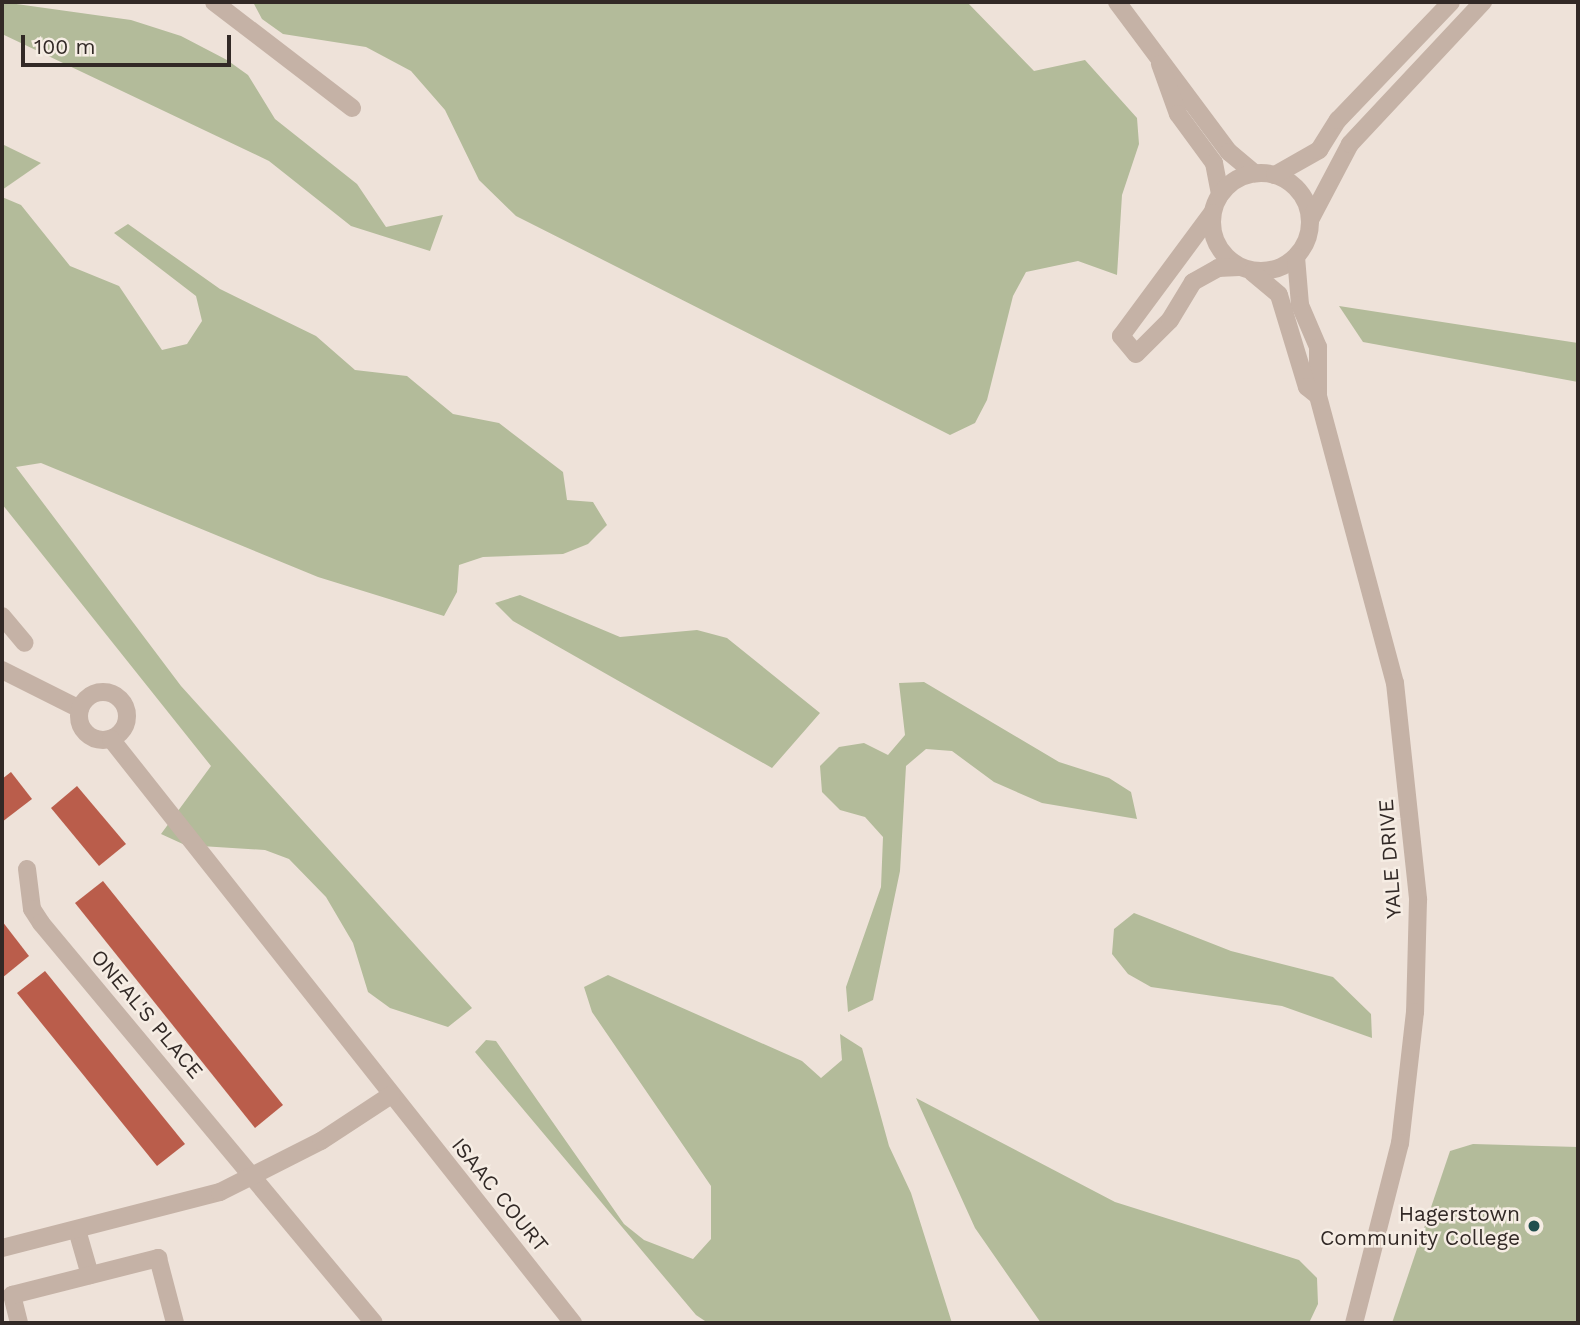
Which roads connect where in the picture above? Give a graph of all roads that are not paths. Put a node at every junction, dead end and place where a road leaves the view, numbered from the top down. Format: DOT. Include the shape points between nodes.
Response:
graph roads {
  1 [pos="214,2"];
  2 [pos="1116,2"];
  3 [pos="1451,2"];
  4 [pos="1483,2"];
  5 [pos="1160,64"];
  6 [pos="352,108"];
  7 [pos="1254,173"];
  8 [pos="1275,175"];
  9 [pos="1220,194"];
  10 [pos="1212,213"];
  11 [pos="1310,220"];
  12 [pos="1296,257"];
  13 [pos="1244,268"];
  14 [pos="1318,396"];
  15 [pos="2,616"];
  16 [pos="25,643"];
  17 [pos="2,670"];
  18 [pos="80,709"];
  19 [pos="110,739"];
  20 [pos="27,869"];
  21 [pos="391,1095"];
  22 [pos="254,1177"];
  23 [pos="77,1230"];
  24 [pos="2,1248"];
  25 [pos="90,1275"];
  26 [pos="19,1323"];
  27 [pos="175,1323"];
  28 [pos="374,1323"];
  29 [pos="573,1323"];
  30 [pos="1354,1323"];
  1 -- 6 [label="street"];
  2 -- 5 [label="street"];
  3 -- 8 [label="street" via="1338,120 1319,150"];
  4 -- 11 [label="street" via="1350,144"];
  5 -- 7 [label="street" via="1175,75 1229,152"];
  5 -- 9 [label="street" via="1178,114 1214,163"];
  7 -- 8 [label="street"];
  7 -- 9 [label="street"];
  8 -- 11 [label="street" via="1300,192"];
  9 -- 10 [label="street"];
  10 -- 13 [label="street" via="1216,244"];
  10 -- 13 [label="street" via="1121,336 1136,354 1170,320 1193,282 1218,268"];
  11 -- 12 [label="street"];
  12 -- 13 [label="street" via="1269,271"];
  12 -- 14 [label="street, YALE DRIVE" via="1300,305 1318,347"];
  13 -- 14 [label="street, YALE DRIVE" via="1270,282 1279,295 1307,387"];
  14 -- 30 [label="street, YALE DRIVE" via="1395,683 1418,900 1415,1012 1400,1143"];
  15 -- 16 [label="street"];
  17 -- 18 [label="street"];
  18 -- 19 [label="street" via="84,732"];
  18 -- 19 [label="street" via="96,692 118,698 127,719"];
  19 -- 21 [label="street, ISAAC COURT"];
  20 -- 22 [label="street, ONEAL'S PLACE" via="32,909 41,923"];
  21 -- 22 [label="street"];
  21 -- 29 [label="street, ISAAC COURT"];
  22 -- 23 [label="street" via="188,1203"];
  22 -- 28 [label="street, ONEAL'S PLACE"];
  23 -- 24 [label="street"];
  23 -- 25 [label="street"];
  25 -- 26 [label="street" via="12,1294"];
  25 -- 27 [label="street" via="158,1258"];
}
